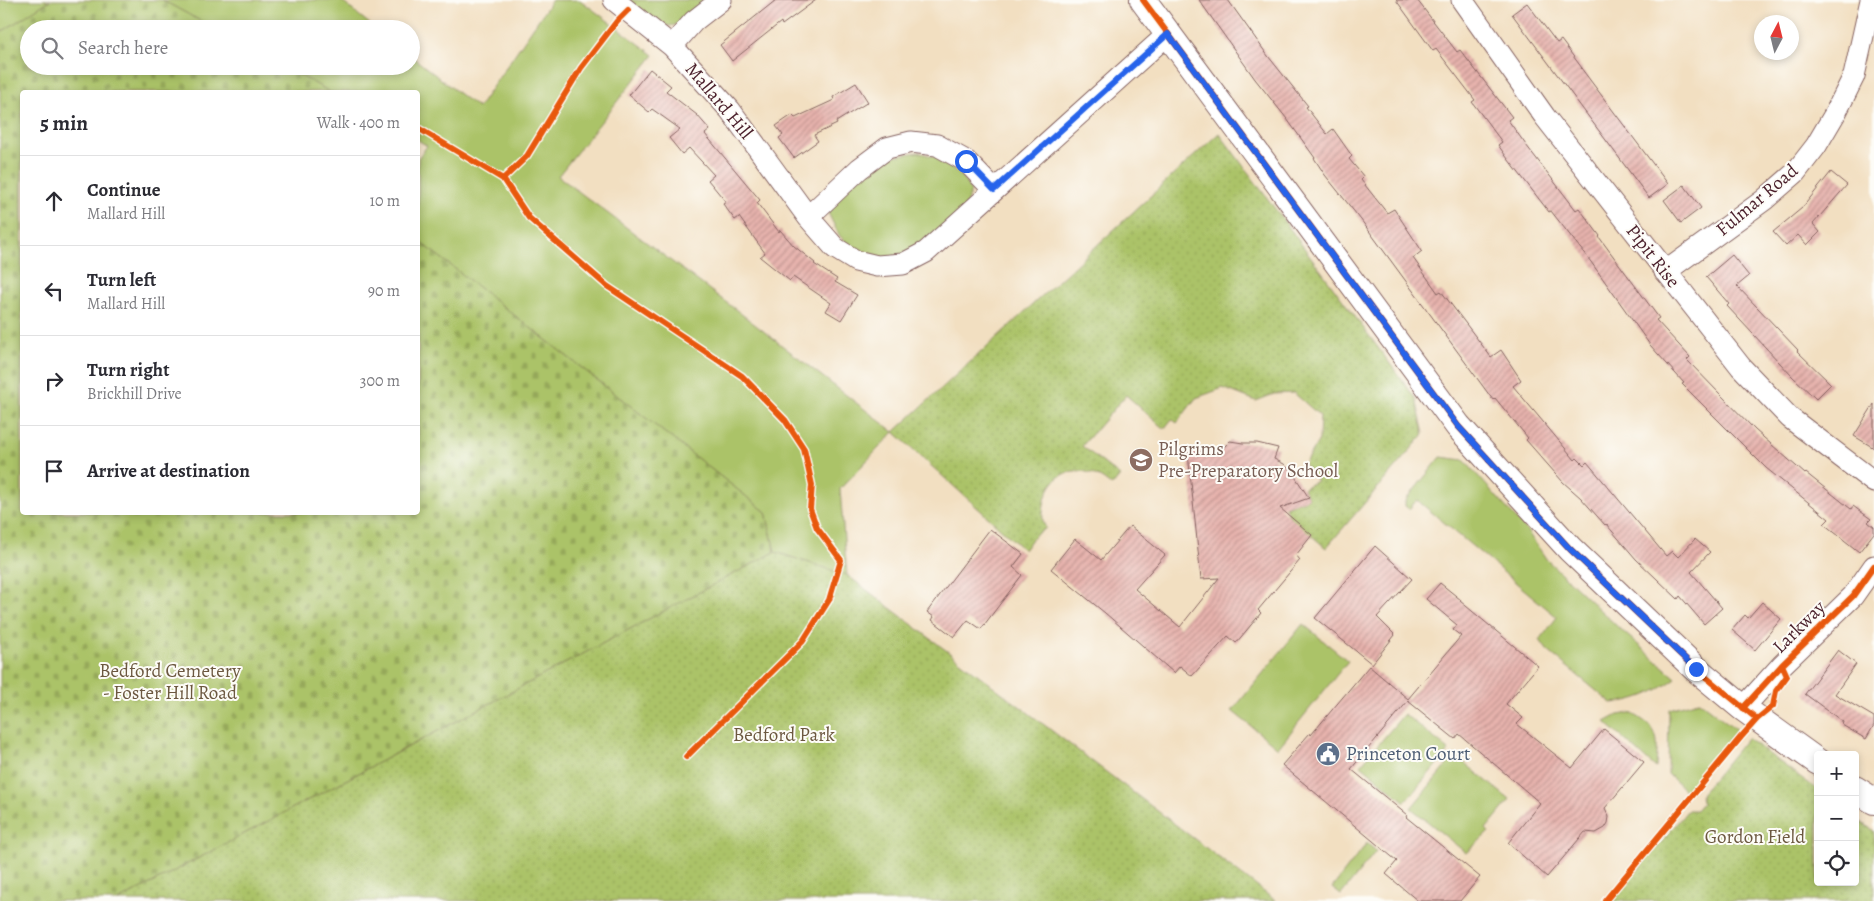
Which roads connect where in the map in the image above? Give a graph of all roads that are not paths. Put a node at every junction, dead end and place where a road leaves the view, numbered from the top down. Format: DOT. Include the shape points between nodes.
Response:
graph roads {
  1 [pos="614,0"];
  2 [pos="721,0"];
  3 [pos="1143,0"];
  4 [pos="1462,0"];
  5 [pos="1871,0"];
  6 [pos="1168,34"];
  7 [pos="672,46"];
  8 [pos="994,190"];
  9 [pos="808,217"];
  10 [pos="1665,272"];
  11 [pos="1874,482"];
  12 [pos="1874,566"];
  13 [pos="1743,708"];
  14 [pos="1814,759"];
  15 [pos="1859,792"];
  16 [pos="1874,801"];
  1 -- 7 [label="street, Mallard Hill"];
  2 -- 7 [label="street" via="694,21"];
  3 -- 6 [label="street"];
  4 -- 10 [label="street, Pipit Rise" via="1545,117"];
  5 -- 10 [label="street, Fulmar Road" via="1854,76 1816,146 1795,173 1764,200"];
  6 -- 8 [label="street, Mallard Hill"];
  6 -- 13 [label="street" via="1458,426 1570,549 1696,669"];
  7 -- 9 [label="street, Mallard Hill" via="730,110"];
  8 -- 9 [label="street" via="966,161 937,145 912,142 886,148 859,168"];
  8 -- 9 [label="street, Mallard Hill" via="926,252 903,264 878,266 856,261 835,248"];
  10 -- 11 [label="street, Pipit Rise" via="1741,367 1790,418"];
  12 -- 13 [label="street, Larkway" via="1853,596"];
  13 -- 14 [label="street"];
  15 -- 16 [label="street"];
}
